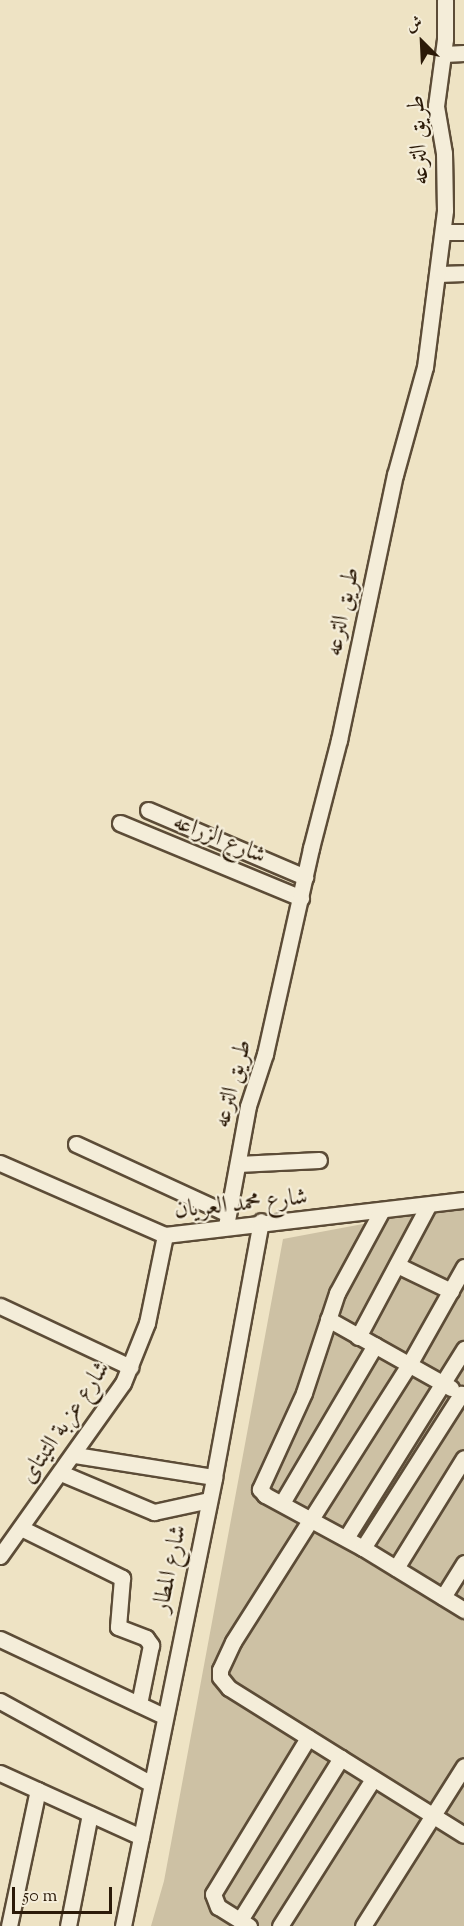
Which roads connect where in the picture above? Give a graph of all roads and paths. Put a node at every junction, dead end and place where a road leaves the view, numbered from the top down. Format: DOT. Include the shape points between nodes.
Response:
graph roads {
  1 [pos="445,0"];
  2 [pos="464,53"];
  3 [pos="444,54"];
  4 [pos="443,232"];
  5 [pos="464,232"];
  6 [pos="439,273"];
  7 [pos="464,273"];
  8 [pos="148,810"];
  9 [pos="120,824"];
  10 [pos="305,877"];
  11 [pos="301,898"];
  12 [pos="76,1144"];
  13 [pos="319,1160"];
  14 [pos="0,1163"];
  15 [pos="238,1164"];
  16 [pos="464,1200"];
  17 [pos="428,1206"];
  18 [pos="381,1212"];
  19 [pos="227,1220"];
  20 [pos="261,1221"];
  21 [pos="165,1235"];
  22 [pos="397,1265"];
  23 [pos="464,1267"];
  24 [pos="451,1291"];
  25 [pos="0,1306"];
  26 [pos="328,1319"];
  27 [pos="358,1337"];
  28 [pos="375,1345"];
  29 [pos="464,1349"];
  30 [pos="410,1364"];
  31 [pos="130,1367"];
  32 [pos="444,1384"];
  33 [pos="462,1395"];
  34 [pos="75,1455"];
  35 [pos="464,1458"];
  36 [pos="61,1473"];
  37 [pos="214,1477"];
  38 [pos="209,1500"];
  39 [pos="282,1503"];
  40 [pos="312,1519"];
  41 [pos="21,1528"];
  42 [pos="346,1538"];
  43 [pos="363,1548"];
  44 [pos="0,1556"];
  45 [pos="464,1563"];
  46 [pos="396,1568"];
  47 [pos="443,1597"];
  48 [pos="464,1610"];
  49 [pos="0,1639"];
  50 [pos="0,1701"];
  51 [pos="139,1704"];
  52 [pos="164,1716"];
  53 [pos="308,1738"];
  54 [pos="341,1758"];
  55 [pos="464,1766"];
  56 [pos="0,1773"];
  57 [pos="374,1779"];
  58 [pos="150,1783"];
  59 [pos="38,1790"];
  60 [pos="90,1814"];
  61 [pos="432,1815"];
  62 [pos="464,1835"];
  63 [pos="141,1837"];
  64 [pos="244,1923"];
  65 [pos="9,1926"];
  66 [pos="68,1926"];
  67 [pos="123,1926"];
  68 [pos="280,1926"];
  69 [pos="363,1926"];
  1 -- 3 [label="street, طريق الترعه"];
  2 -- 3 [label="street"];
  3 -- 4 [label="street, طريق الترعه" via="436,106 444,153"];
  4 -- 5 [label="street"];
  4 -- 6 [label="street, طريق الترعه"];
  6 -- 7 [label="street"];
  6 -- 10 [label="street, طريق الترعه" via="425,367 396,475"];
  8 -- 10 [label="street"];
  9 -- 11 [label="street, شارع الزراعه"];
  10 -- 11 [label="street, طريق الترعه"];
  11 -- 15 [label="street, طريق الترعه" via="265,1054 248,1106"];
  12 -- 19 [label="street"];
  13 -- 15 [label="street"];
  14 -- 21 [label="street, شارع محمد العريان"];
  15 -- 19 [label="street, طريق الترعه"];
  16 -- 17 [label="street, شارع محمد العريان"];
  17 -- 18 [label="street, شارع محمد العريان"];
  17 -- 22 [label="street"];
  18 -- 20 [label="street, شارع محمد العريان"];
  18 -- 26 [label="street" via="337,1293"];
  19 -- 20 [label="street, شارع محمد العريان"];
  19 -- 21 [label="street, شارع محمد العريان"];
  20 -- 37 [label="street, شارع المطار"];
  21 -- 31 [label="street, شارع عزبة التيتاى" via="147,1323"];
  22 -- 24 [label="street"];
  22 -- 27 [label="street"];
  23 -- 24 [label="street"];
  24 -- 30 [label="street"];
  25 -- 31 [label="street"];
  26 -- 27 [label="street"];
  26 -- 39 [label="street" via="304,1393 260,1489"];
  27 -- 28 [label="street"];
  28 -- 30 [label="street"];
  28 -- 39 [label="street"];
  29 -- 32 [label="street"];
  30 -- 32 [label="street"];
  30 -- 40 [label="street"];
  31 -- 34 [label="street, شارع عزبة التيتاى"];
  32 -- 33 [label="street"];
  32 -- 42 [label="street"];
  33 -- 43 [label="street"];
  34 -- 36 [label="street, شارع عزبة التيتاى"];
  34 -- 37 [label="street"];
  35 -- 46 [label="street"];
  36 -- 38 [label="street" via="154,1512"];
  36 -- 41 [label="street, شارع عزبة التيتاى"];
  37 -- 38 [label="street, شارع المطار"];
  38 -- 52 [label="street, شارع المطار"];
  39 -- 40 [label="street"];
  40 -- 42 [label="street"];
  40 -- 53 [label="street" via="233,1642 220,1670 220,1677 229,1688"];
  41 -- 44 [label="street, شارع عزبة التيتاى"];
  41 -- 51 [label="street" via="122,1578 118,1627 146,1638 151,1645"];
  42 -- 43 [label="street"];
  43 -- 46 [label="street"];
  45 -- 47 [label="street"];
  46 -- 47 [label="street"];
  47 -- 48 [label="street"];
  49 -- 51 [label="street"];
  50 -- 58 [label="street"];
  51 -- 52 [label="street"];
  52 -- 58 [label="street, شارع المطار"];
  53 -- 54 [label="street"];
  53 -- 64 [label="street" via="213,1894 214,1903"];
  54 -- 57 [label="street"];
  54 -- 64 [label="street"];
  55 -- 61 [label="street"];
  56 -- 59 [label="street"];
  57 -- 61 [label="street"];
  57 -- 68 [label="street"];
  58 -- 63 [label="street, شارع المطار"];
  59 -- 60 [label="street"];
  59 -- 65 [label="street"];
  60 -- 63 [label="street"];
  60 -- 66 [label="street"];
  61 -- 62 [label="street"];
  61 -- 69 [label="street"];
  63 -- 67 [label="street, شارع المطار"];
}
